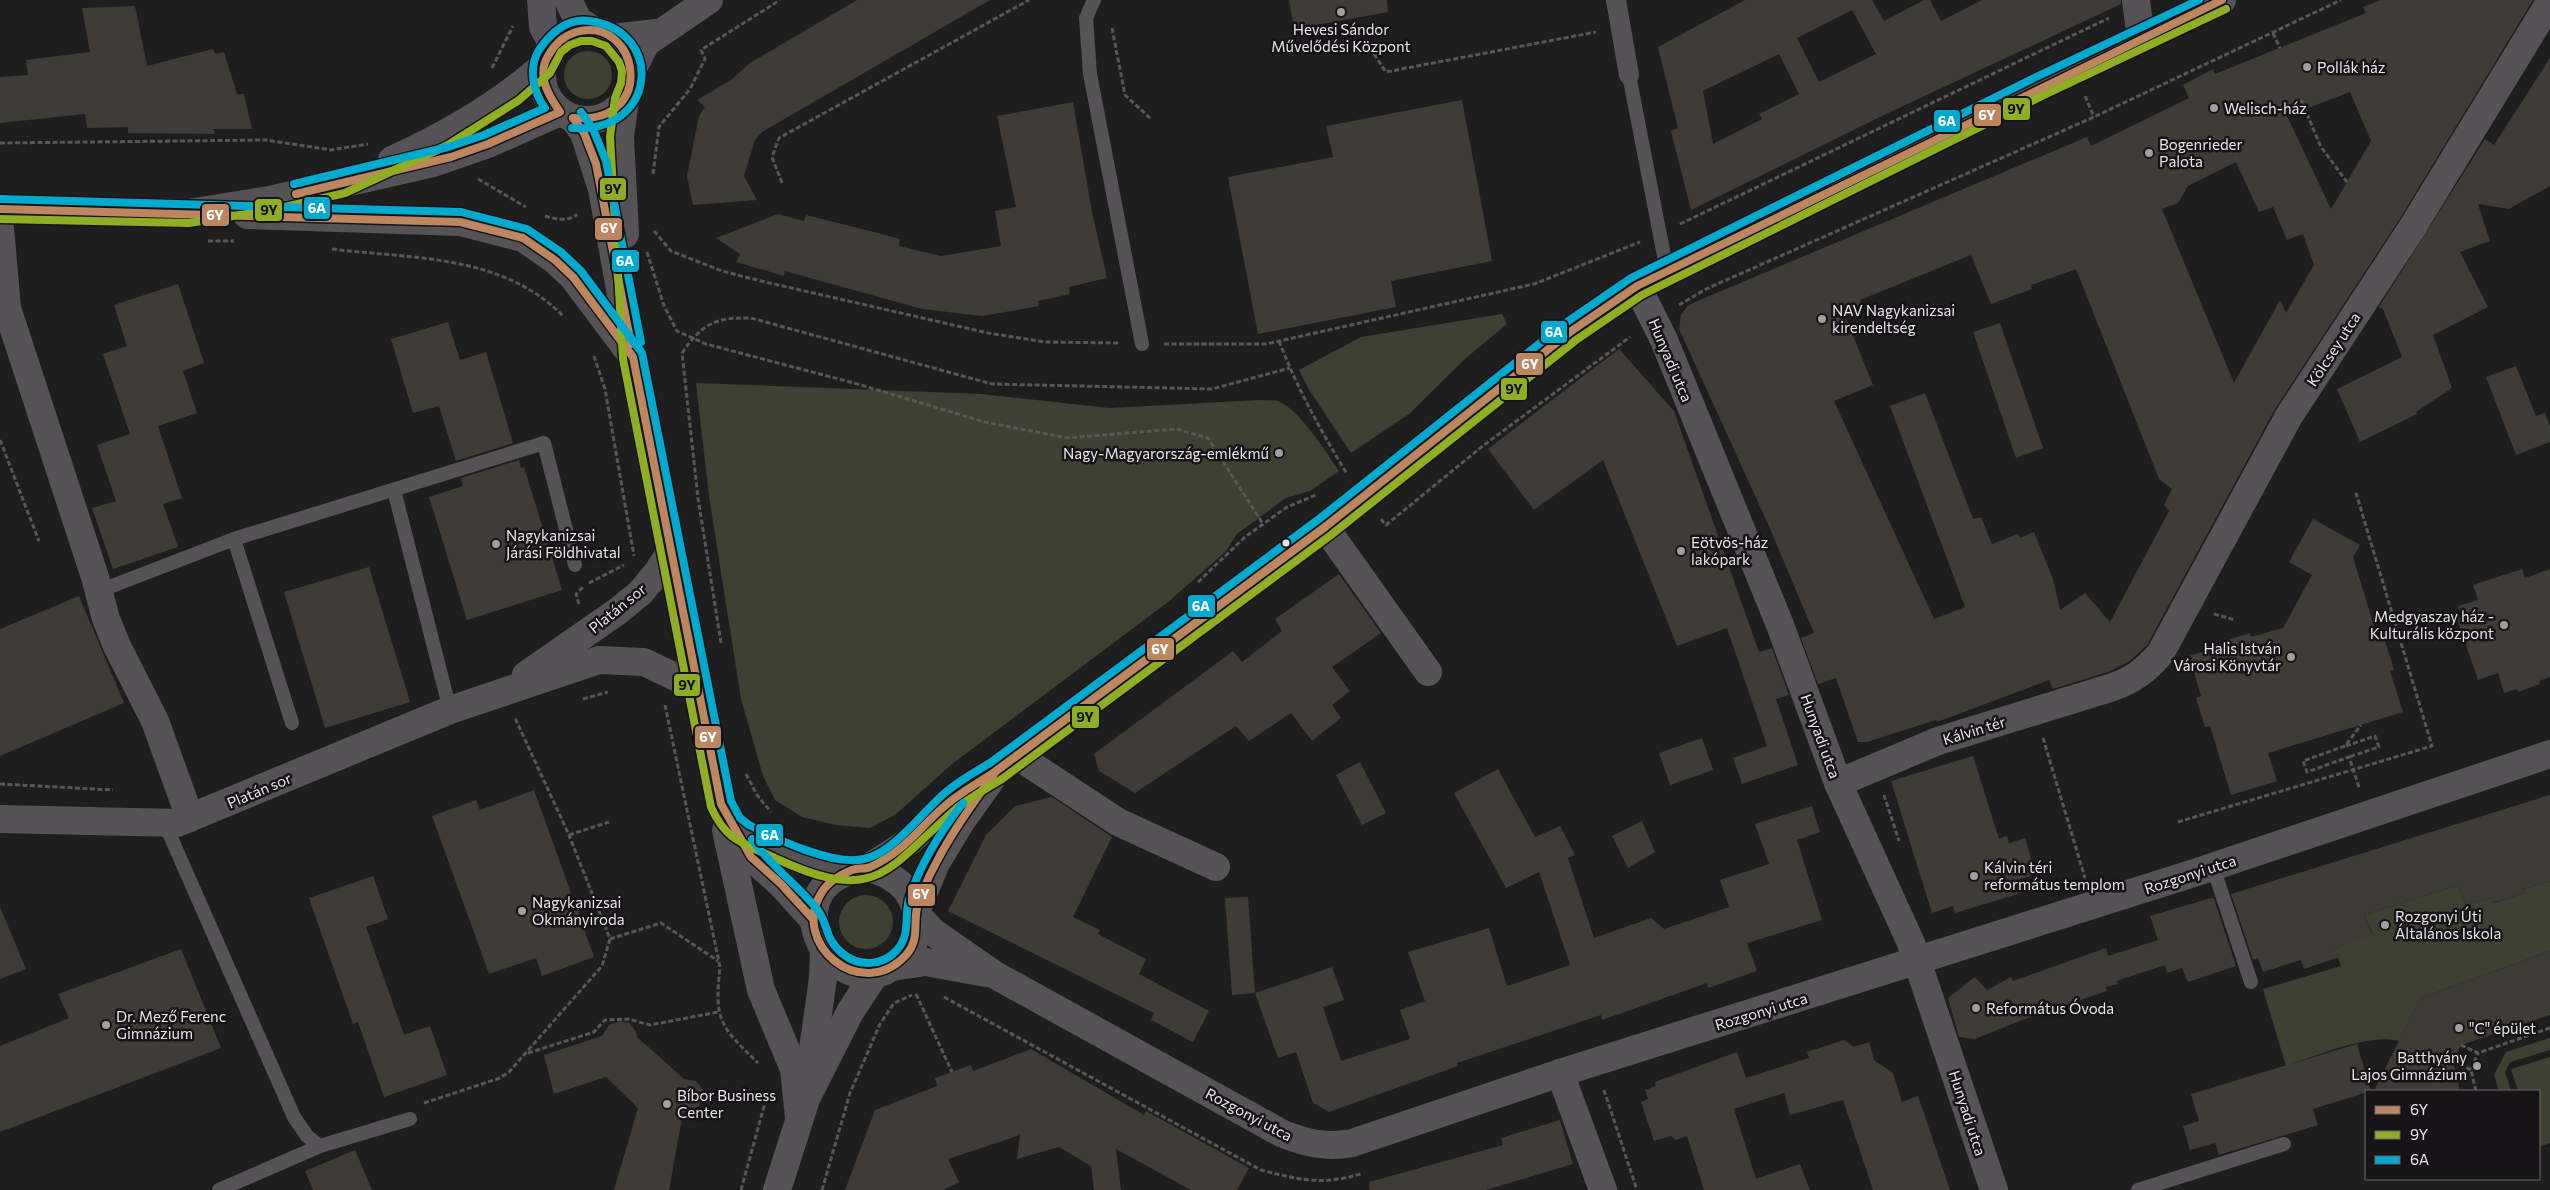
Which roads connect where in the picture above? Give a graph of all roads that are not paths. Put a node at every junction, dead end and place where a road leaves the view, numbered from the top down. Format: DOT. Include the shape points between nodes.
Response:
graph roads {
  1 [pos="541,0"];
  2 [pos="568,0"];
  3 [pos="709,0"];
  4 [pos="1094,0"];
  5 [pos="2222,0"];
  6 [pos="1620,1"];
  7 [pos="2550,2"];
  8 [pos="2125,8"];
  9 [pos="657,33"];
  10 [pos="603,34"];
  11 [pos="2141,39"];
  12 [pos="548,55"];
  13 [pos="632,70"];
  14 [pos="1629,75"];
  15 [pos="625,100"];
  16 [pos="566,115"];
  17 [pos="344,182"];
  18 [pos="612,186"];
  19 [pos="188,213"];
  20 [pos="0,218"];
  21 [pos="1667,270"];
  22 [pos="1637,286"];
  23 [pos="1142,344"];
  24 [pos="633,357"];
  25 [pos="394,490"];
  26 [pos="1325,527"];
  27 [pos="234,539"];
  28 [pos="671,551"];
  29 [pos="575,565"];
  30 [pos="99,591"];
  31 [pos="1428,672"];
  32 [pos="2113,687"];
  33 [pos="698,688"];
  34 [pos="504,691"];
  35 [pos="450,710"];
  36 [pos="292,723"];
  37 [pos="2550,754"];
  38 [pos="1006,763"];
  39 [pos="1838,784"];
  40 [pos="721,804"];
  41 [pos="0,819"];
  42 [pos="178,821"];
  43 [pos="736,831"];
  44 [pos="1216,867"];
  45 [pos="2214,867"];
  46 [pos="860,869"];
  47 [pos="918,912"];
  48 [pos="812,918"];
  49 [pos="824,950"];
  50 [pos="1918,962"];
  51 [pos="884,971"];
  52 [pos="995,975"];
  53 [pos="2251,982"];
  54 [pos="1560,1073"];
  55 [pos="803,1108"];
  56 [pos="410,1119"];
  57 [pos="2284,1144"];
  58 [pos="320,1146"];
  59 [pos="219,1190"];
  60 [pos="777,1190"];
  61 [pos="1603,1190"];
  62 [pos="1994,1190"];
  63 [pos="2138,1190"];
  1 -- 12 [label="street"];
  2 -- 10 [label="street" via="578,20"];
  3 -- 9 [label="street"];
  4 -- 23 [label="lane" via="1086,18 1090,74"];
  5 -- 11 [label="street"];
  6 -- 14 [label="street"];
  7 -- 32 [label="street, Kölcsey utca" via="2412,228 2290,416 2160,654 2139,675"];
  8 -- 11 [label="street"];
  9 -- 10 [label="street"];
  9 -- 13 [label="street" via="646,42"];
  10 -- 12 [label="street" via="579,31 565,36"];
  10 -- 13 [label="street" via="628,57"];
  11 -- 21 [label="street"];
  12 -- 16 [label="street" via="542,79 544,91"];
  12 -- 17 [label="street" via="514,92 444,136"];
  13 -- 15 [label="street"];
  14 -- 21 [label="lane"];
  15 -- 16 [label="street" via="602,118 587,120"];
  15 -- 18 [label="street"];
  16 -- 17 [label="street" via="450,157"];
  16 -- 18 [label="street" via="584,133"];
  17 -- 19 [label="street" via="270,200"];
  18 -- 24 [label="street"];
  19 -- 20 [label="street"];
  19 -- 24 [label="street" via="460,222 523,238 573,276"];
  20 -- 30 [label="street" via="7,308"];
  21 -- 22 [label="street"];
  22 -- 26 [label="street" via="1570,332"];
  22 -- 39 [label="street, Hunyadi utca" via="1664,340 1780,625"];
  24 -- 28 [label="street"];
  25 -- 27 [label="lane"];
  25 -- 29 [label="lane" via="544,443"];
  25 -- 35 [label="lane"];
  26 -- 31 [label="street"];
  26 -- 38 [label="street"];
  27 -- 30 [label="lane"];
  27 -- 36 [label="lane"];
  28 -- 33 [label="street"];
  28 -- 34 [label="street, Platán sor" via="640,593"];
  30 -- 42 [label="street" via="117,646 155,721"];
  32 -- 39 [label="street, Kálvin tér" via="1938,741"];
  33 -- 34 [label="street, Platán sor" via="644,662 599,660"];
  33 -- 40 [label="street"];
  34 -- 35 [label="street, Platán sor"];
  35 -- 42 [label="street, Platán sor"];
  37 -- 45 [label="street, Rozgonyi utca"];
  38 -- 44 [label="street" via="1118,822"];
  38 -- 46 [label="street" via="963,791 910,841"];
  38 -- 47 [label="street" via="962,820 936,863"];
  39 -- 50 [label="street, Hunyadi utca"];
  40 -- 43 [label="street"];
  40 -- 55 [label="street" via="761,990 787,1049"];
  41 -- 42 [label="street, Platán sor"];
  42 -- 58 [label="lane" via="294,1117 307,1136"];
  43 -- 46 [label="street" via="816,865"];
  43 -- 48 [label="street" via="751,857"];
  45 -- 50 [label="street, Rozgonyi utca"];
  45 -- 53 [label="lane"];
  46 -- 47 [label="street" via="879,871 900,884"];
  46 -- 48 [label="street" via="837,877 825,888"];
  47 -- 51 [label="street" via="917,934 912,946 907,954"];
  47 -- 52 [label="street, Rozgonyi utca" via="933,932"];
  48 -- 49 [label="street"];
  49 -- 51 [label="street" via="849,970"];
  49 -- 55 [label="street" via="823,978"];
  50 -- 54 [label="street, Rozgonyi utca"];
  50 -- 62 [label="street, Hunyadi utca"];
  51 -- 52 [label="street, Rozgonyi utca" via="926,962"];
  51 -- 55 [label="street" via="850,1012"];
  52 -- 54 [label="street, Rozgonyi utca" via="1283,1134 1322,1146 1352,1143"];
  54 -- 61 [label="street"];
  55 -- 60 [label="street"];
  56 -- 58 [label="lane"];
  57 -- 63 [label="lane"];
  58 -- 59 [label="lane"];
}
